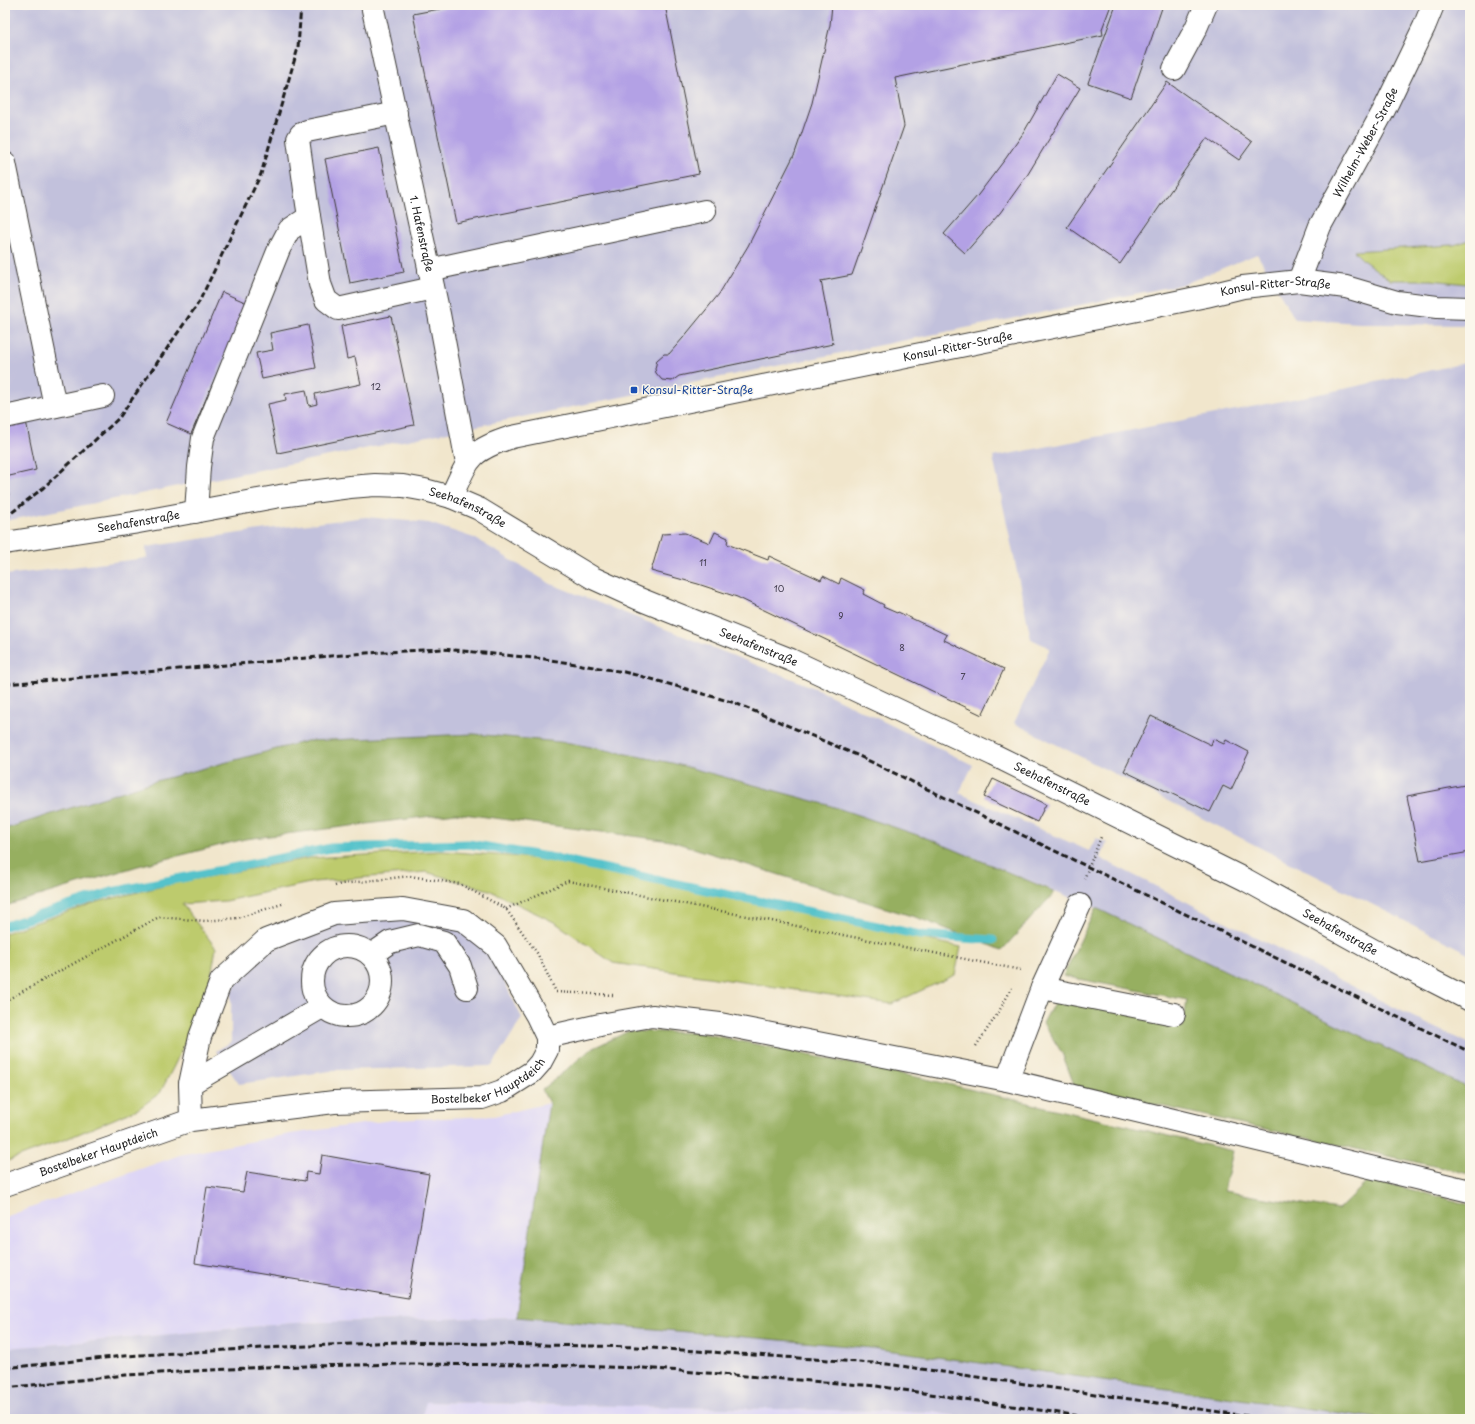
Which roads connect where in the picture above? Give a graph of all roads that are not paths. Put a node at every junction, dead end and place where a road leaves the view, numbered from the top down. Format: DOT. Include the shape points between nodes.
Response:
graph roads {
  1 [pos="372,5"];
  2 [pos="1206,5"];
  3 [pos="1433,5"];
  4 [pos="1174,70"];
  5 [pos="396,113"];
  6 [pos="5,163"];
  7 [pos="705,211"];
  8 [pos="309,218"];
  9 [pos="431,279"];
  10 [pos="1299,281"];
  11 [pos="1470,308"];
  12 [pos="103,396"];
  13 [pos="55,406"];
  14 [pos="5,417"];
  15 [pos="467,462"];
  16 [pos="451,497"];
  17 [pos="196,512"];
  18 [pos="5,544"];
  19 [pos="1080,905"];
  20 [pos="371,955"];
  21 [pos="467,988"];
  22 [pos="1042,988"];
  23 [pos="1470,1000"];
  24 [pos="322,1007"];
  25 [pos="1174,1014"];
  26 [pos="547,1037"];
  27 [pos="1007,1080"];
  28 [pos="190,1084"];
  29 [pos="191,1120"];
  30 [pos="5,1185"];
  31 [pos="1470,1191"];
  1 -- 5 [label="street, 1. Hafenstraße"];
  2 -- 4 [label="street"];
  3 -- 10 [label="street, Wilhelm-Weber-Straße" via="1384,110 1320,226"];
  5 -- 8 [label="street" via="301,134 298,139"];
  5 -- 9 [label="street, 1. Hafenstraße"];
  6 -- 13 [label="street"];
  7 -- 9 [label="street"];
  8 -- 9 [label="street" via="320,284 326,300 338,309"];
  8 -- 17 [label="street" via="289,230 279,249 203,438"];
  9 -- 15 [label="street, 1. Hafenstraße"];
  10 -- 11 [label="street, Konsul-Ritter-Straße" via="1346,287 1397,302 1438,308"];
  10 -- 15 [label="street, Konsul-Ritter-Straße" via="1243,287 512,438 487,446"];
  12 -- 13 [label="street"];
  13 -- 14 [label="street"];
  15 -- 16 [label="street, Konsul-Ritter-Straße"];
  16 -- 17 [label="street, Seehafenstraße" via="403,486 362,486 280,496"];
  16 -- 23 [label="street, Seehafenstraße" via="479,509 593,578 791,660 994,755 1246,880"];
  17 -- 18 [label="street, Seehafenstraße"];
  19 -- 22 [label="street"];
  20 -- 21 [label="street" via="390,942 418,934 444,942 460,966"];
  20 -- 24 [label="street" via="382,976 381,989 376,1001 367,1010 356,1015 344,1016"];
  20 -- 24 [label="street" via="360,948 348,945 335,947 324,953 316,962 311,986"];
  22 -- 25 [label="street"];
  22 -- 27 [label="street"];
  24 -- 28 [label="street"];
  26 -- 27 [label="street" via="652,1016 720,1024"];
  26 -- 28 [label="street, Bostelbeker Hauptdeich" via="496,946 463,920 403,909 334,914 266,940 221,981 200,1037"];
  26 -- 29 [label="street, Bostelbeker Hauptdeich" via="547,1050 532,1072 502,1092 482,1098 334,1102"];
  27 -- 31 [label="street"];
  28 -- 29 [label="street, Bostelbeker Hauptdeich"];
  29 -- 30 [label="street, Bostelbeker Hauptdeich"];
}
